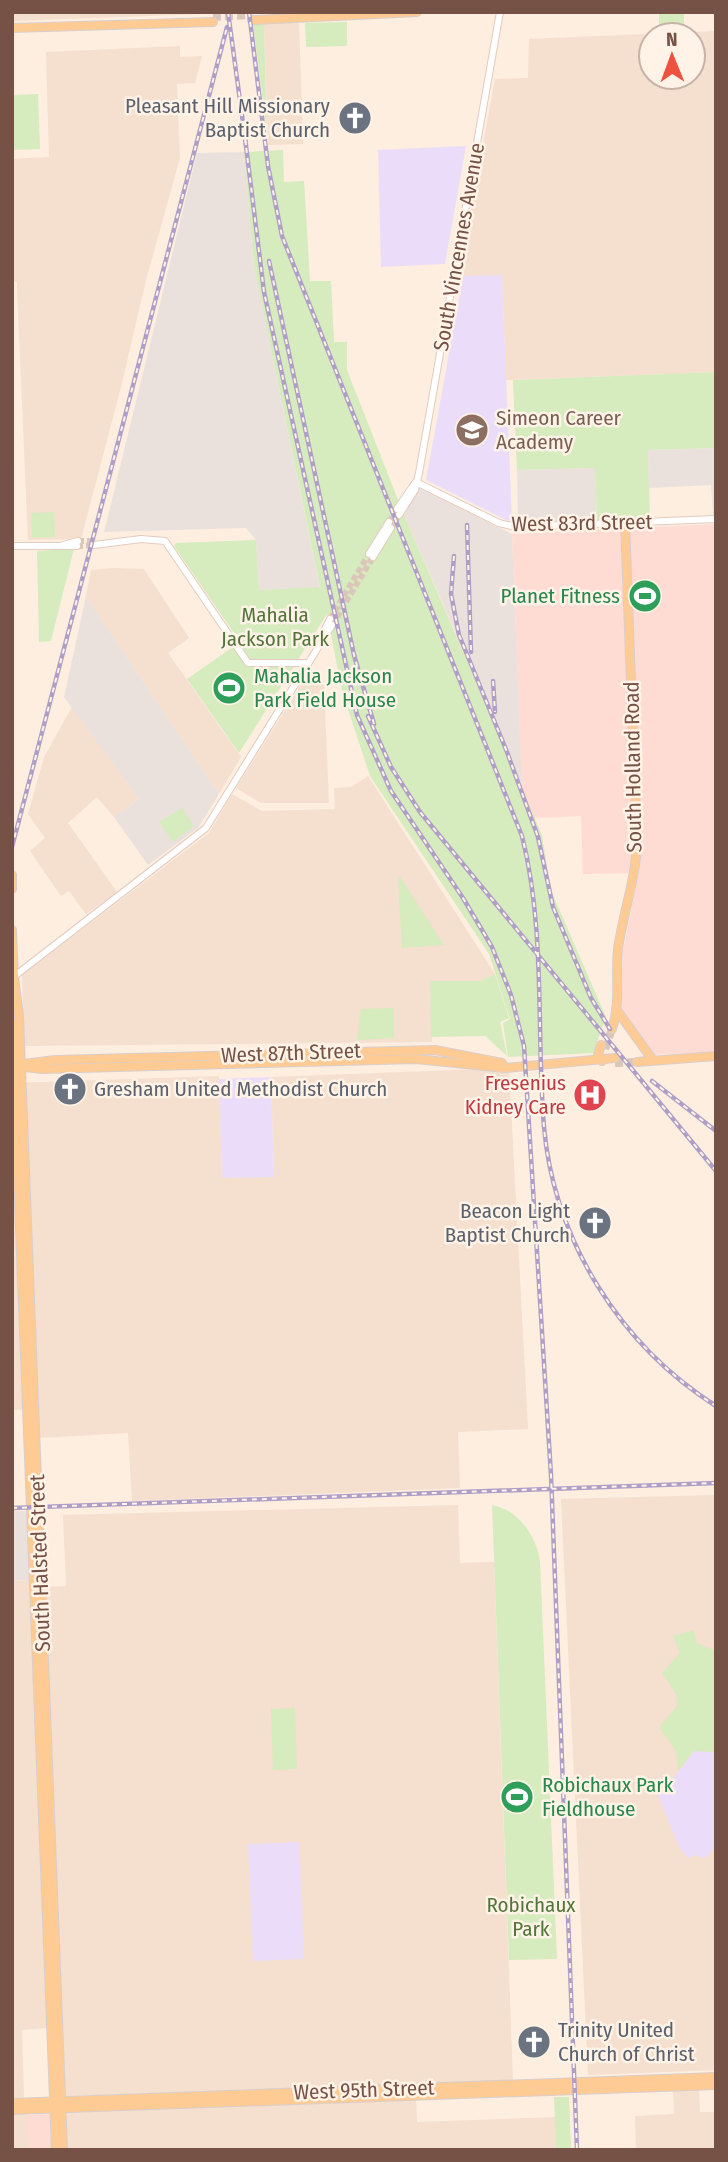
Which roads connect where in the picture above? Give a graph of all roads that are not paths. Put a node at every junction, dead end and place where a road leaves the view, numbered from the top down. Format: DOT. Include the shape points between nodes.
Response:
graph roads {
  1 [pos="417,12"];
  2 [pos="500,12"];
  3 [pos="254,17"];
  4 [pos="210,20"];
  5 [pos="12,28"];
  6 [pos="416,482"];
  7 [pos="398,512"];
  8 [pos="716,519"];
  9 [pos="625,522"];
  10 [pos="390,525"];
  11 [pos="98,543"];
  12 [pos="77,544"];
  13 [pos="12,547"];
  14 [pos="371,556"];
  15 [pos="331,622"];
  16 [pos="307,663"];
  17 [pos="12,875"];
  18 [pos="12,889"];
  19 [pos="12,930"];
  20 [pos="13,977"];
  21 [pos="12,990"];
  22 [pos="616,1009"];
  23 [pos="12,1022"];
  24 [pos="611,1027"];
  25 [pos="603,1047"];
  26 [pos="716,1056"];
  27 [pos="652,1059"];
  28 [pos="637,1060"];
  29 [pos="602,1061"];
  30 [pos="615,1061"];
  31 [pos="17,1065"];
  32 [pos="716,2077"];
  33 [pos="716,2085"];
  34 [pos="12,2103"];
  35 [pos="58,2105"];
  36 [pos="12,2110"];
  37 [pos="56,2150"];
  38 [pos="63,2150"];
  1 -- 3 [label="main road"];
  2 -- 6 [label="street, South Vincennes Avenue"];
  4 -- 5 [label="main road"];
  6 -- 7 [label="street, South Vincennes Avenue"];
  6 -- 9 [label="street, West 83rd Street" via="509,526"];
  8 -- 9 [label="street, West 83rd Street"];
  9 -- 22 [label="main road, South Holland Road" via="637,838 634,876 618,948"];
  10 -- 14 [label="street"];
  11 -- 16 [label="street" via="165,541 248,663"];
  12 -- 13 [label="street"];
  15 -- 16 [label="street"];
  16 -- 20 [label="street" via="206,828"];
  17 -- 18 [label="main road"];
  19 -- 20 [label="main road, South Halsted Street"];
  20 -- 21 [label="main road, South Halsted Street"];
  20 -- 31 [label="main road, South Halsted Street"];
  22 -- 24 [label="main road, South Holland Road"];
  22 -- 27 [label="main road"];
  23 -- 31 [label="main road, South Halsted Street"];
  25 -- 29 [label="main road"];
  26 -- 27 [label="main road"];
  27 -- 28 [label="main road"];
  29 -- 30 [label="main road, West 87th Street"];
  29 -- 31 [label="main road, West 87th Street" via="494,1062 449,1051 415,1050"];
  31 -- 35 [label="main road, South Halsted Street"];
  32 -- 35 [label="main road, West 95th Street"];
  33 -- 35 [label="main road, West 95th Street"];
  34 -- 35 [label="main road, West 95th Street"];
  35 -- 36 [label="main road, West 95th Street"];
  35 -- 37 [label="main road, South Halsted Street"];
  35 -- 38 [label="main road, South Halsted Street"];
}
